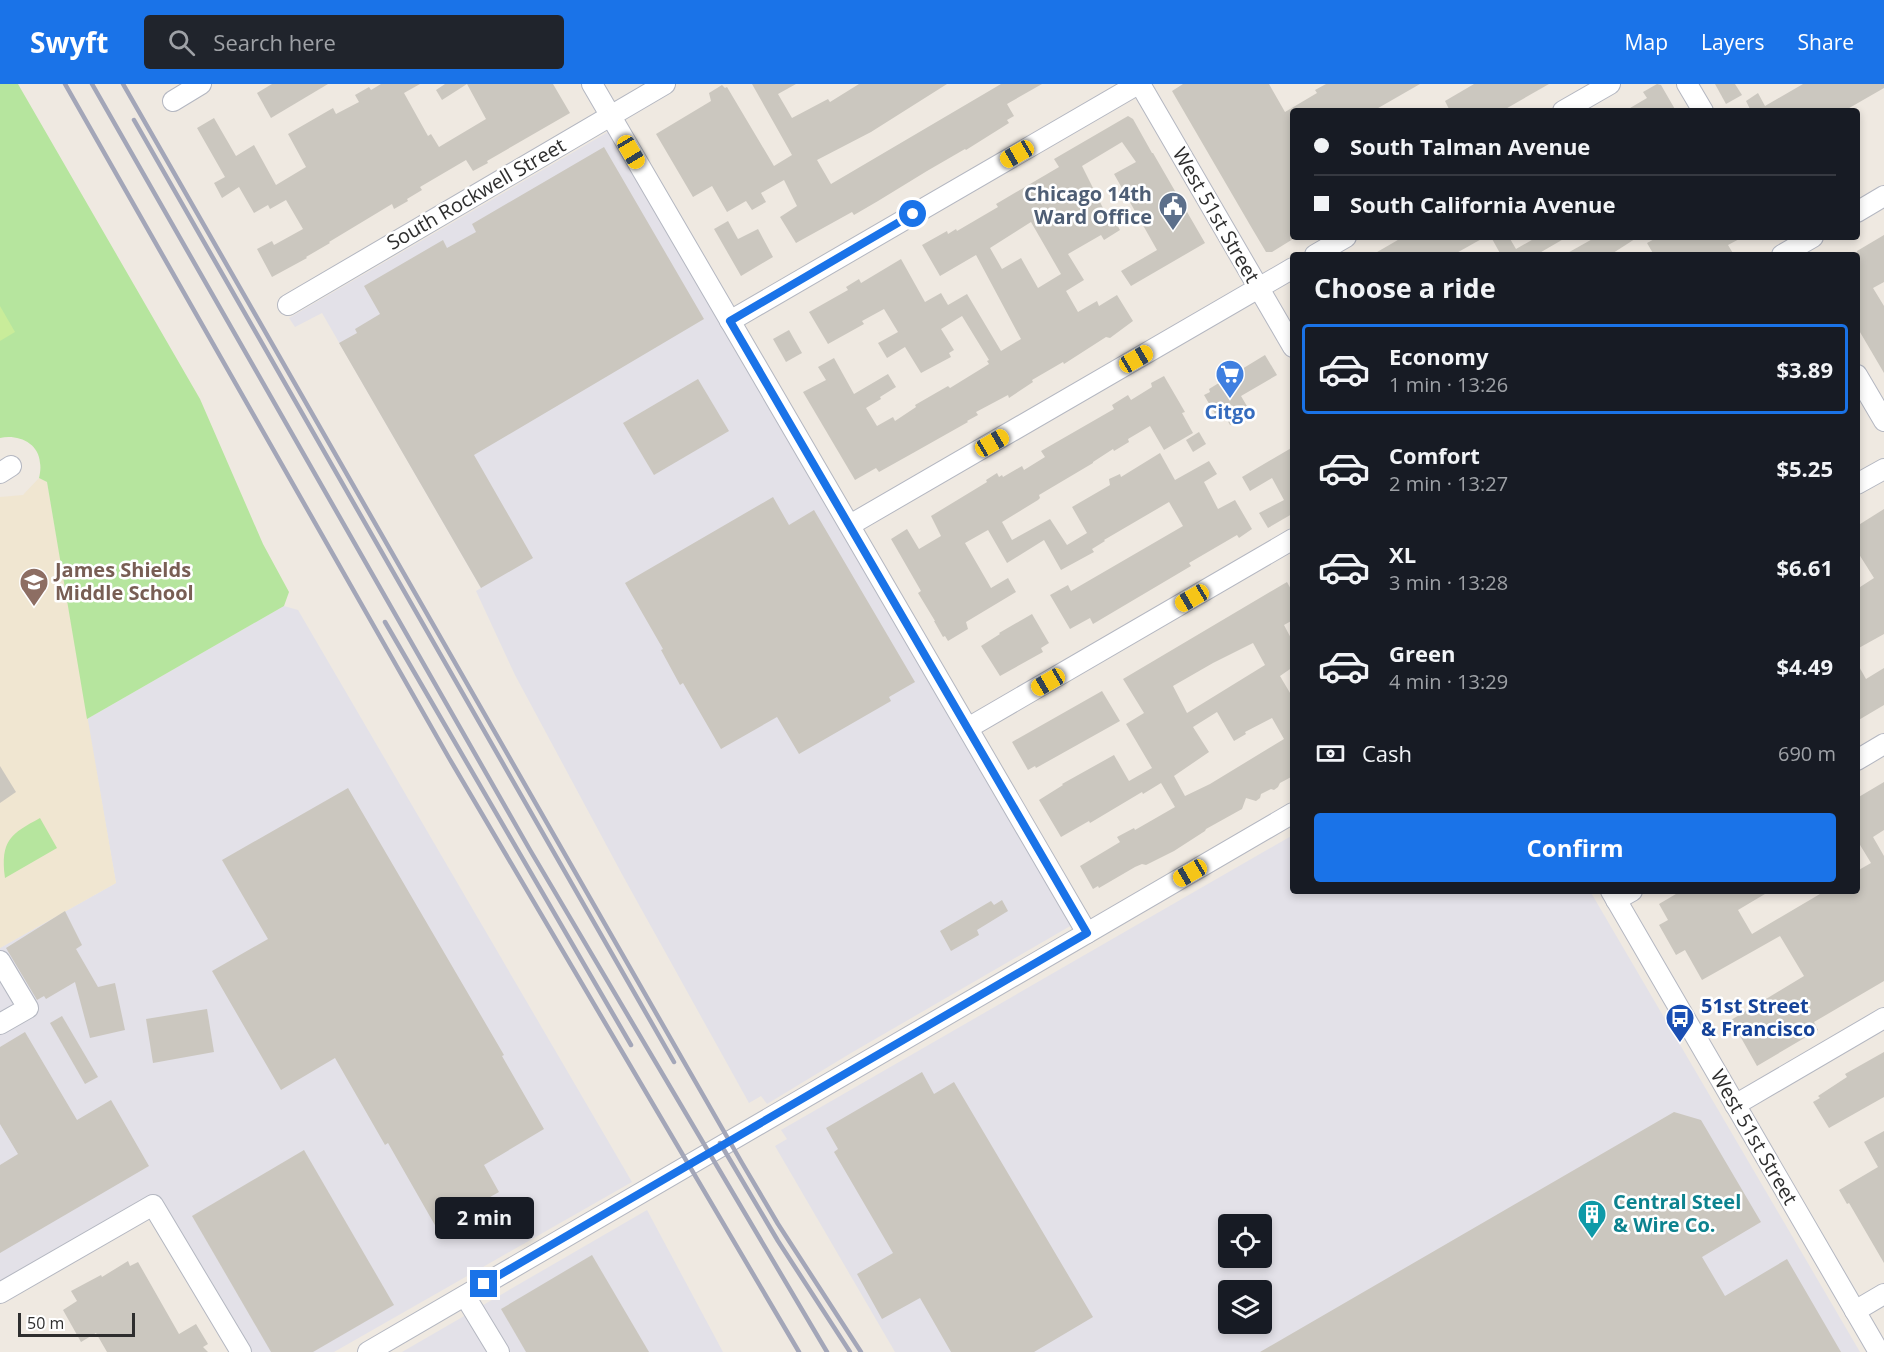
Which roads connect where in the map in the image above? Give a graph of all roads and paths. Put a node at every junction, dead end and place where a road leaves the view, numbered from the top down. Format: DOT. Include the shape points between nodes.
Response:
graph roads {
  1 [pos="201,84"];
  2 [pos="592,84"];
  3 [pos="664,84"];
  4 [pos="1139,84"];
  5 [pos="1610,84"];
  6 [pos="1687,84"];
  7 [pos="172,101"];
  8 [pos="1568,108"];
  9 [pos="1701,108"];
  10 [pos="610,116"];
  11 [pos="1884,196"];
  12 [pos="1860,210"];
  13 [pos="1341,240"];
  14 [pos="1806,240"];
  15 [pos="1783,250"];
  16 [pos="1320,252"];
  17 [pos="1290,270"];
  18 [pos="1258,288"];
  19 [pos="288,305"];
  20 [pos="730,321"];
  21 [pos="1290,341"];
  22 [pos="1860,380"];
  23 [pos="1884,421"];
  24 [pos="1884,469"];
  25 [pos="1860,482"];
  26 [pos="850,525"];
  27 [pos="1290,541"];
  28 [pos="968,728"];
  29 [pos="1884,744"];
  30 [pos="1860,758"];
  31 [pos="1290,815"];
  32 [pos="1619,894"];
  33 [pos="1087,933"];
  34 [pos="0,961"];
  35 [pos="1884,1018"];
  36 [pos="0,1024"];
  37 [pos="1735,1105"];
  38 [pos="0,1293"];
  39 [pos="1884,1294"];
  40 [pos="465,1296"];
  41 [pos="1855,1311"];
  42 [pos="241,1352"];
  43 [pos="368,1352"];
  44 [pos="499,1352"];
  45 [pos="1879,1352"];
  1 -- 7 [label="street"];
  2 -- 10 [label="street"];
  3 -- 10 [label="street, South Rockwell Street"];
  4 -- 18 [label="street, West 51st Street"];
  4 -- 20 [label="street"];
  5 -- 8 [label="street"];
  6 -- 9 [label="street"];
  10 -- 19 [label="street, South Rockwell Street"];
  10 -- 20 [label="street"];
  11 -- 12 [label="street"];
  13 -- 16 [label="street"];
  14 -- 15 [label="street"];
  17 -- 18 [label="street"];
  18 -- 21 [label="street, West 51st Street"];
  18 -- 26 [label="street"];
  20 -- 26 [label="street"];
  22 -- 23 [label="street"];
  24 -- 25 [label="street"];
  26 -- 28 [label="street"];
  27 -- 28 [label="street"];
  28 -- 33 [label="street"];
  29 -- 30 [label="street"];
  31 -- 33 [label="street"];
  32 -- 37 [label="street, West 51st Street"];
  33 -- 40 [label="street"];
  34 -- 36 [label="street" via="28,1008"];
  35 -- 37 [label="street"];
  37 -- 41 [label="street, West 51st Street"];
  38 -- 42 [label="street" via="153,1205"];
  39 -- 41 [label="street"];
  40 -- 43 [label="street"];
  40 -- 44 [label="street"];
  41 -- 45 [label="street, West 51st Street"];
}
